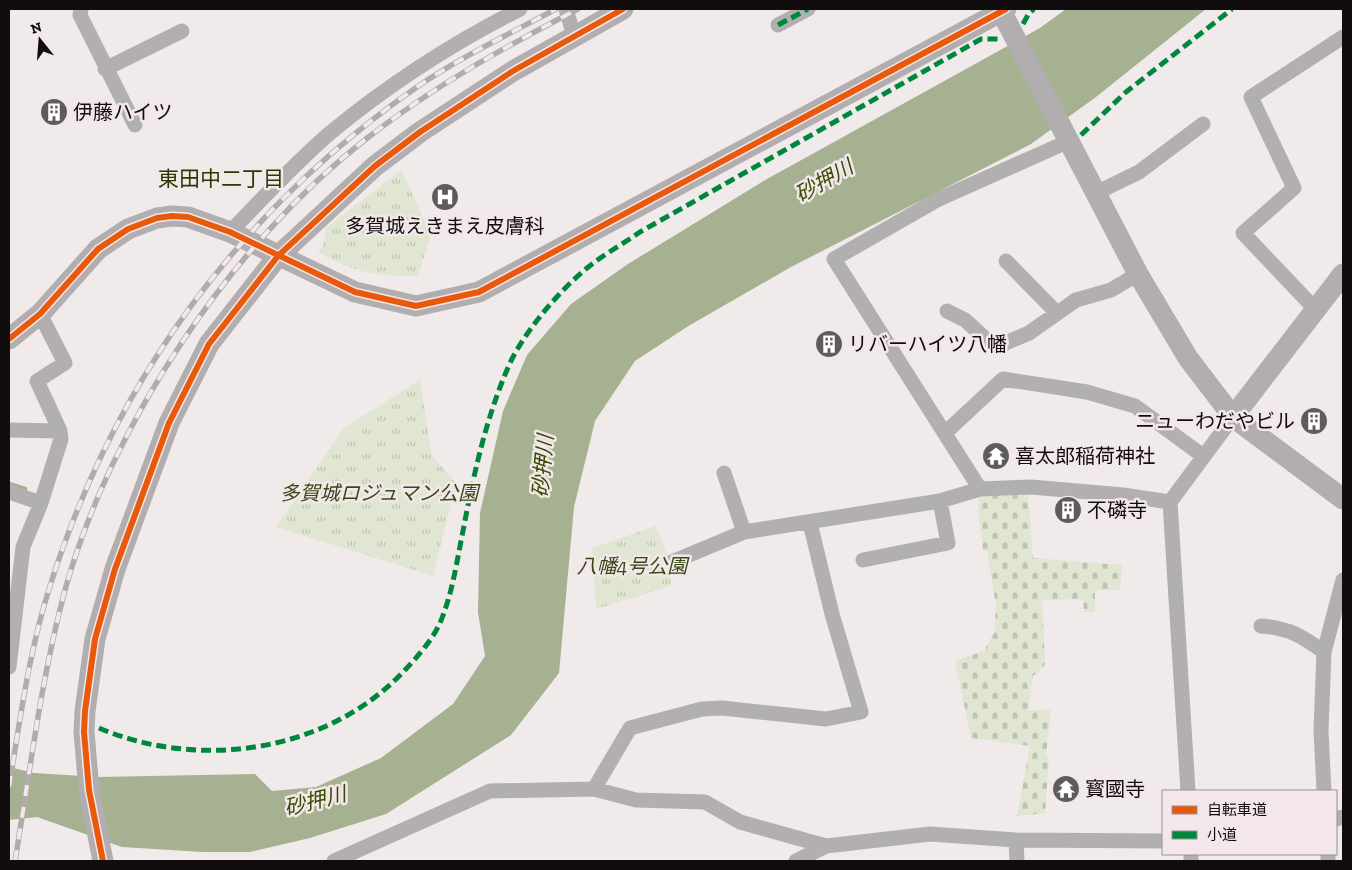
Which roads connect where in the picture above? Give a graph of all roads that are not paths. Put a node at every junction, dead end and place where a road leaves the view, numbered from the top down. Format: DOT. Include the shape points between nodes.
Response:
graph roads {
  1 [pos="81,9"];
  2 [pos="520,9"];
  3 [pos="566,9"];
  4 [pos="623,9"];
  5 [pos="808,9"];
  6 [pos="1002,10"];
  7 [pos="778,25"];
  8 [pos="182,31"];
  9 [pos="574,36"];
  10 [pos="1343,36"];
  11 [pos="105,68"];
  12 [pos="135,124"];
  13 [pos="1203,124"];
  14 [pos="1066,136"];
  15 [pos="1096,193"];
  16 [pos="230,232"];
  17 [pos="278,256"];
  18 [pos="1006,261"];
  19 [pos="1138,274"];
  20 [pos="1343,274"];
  21 [pos="1316,310"];
  22 [pos="947,311"];
  23 [pos="1057,313"];
  24 [pos="40,314"];
  25 [pos="9,339"];
  26 [pos="1233,417"];
  27 [pos="9,430"];
  28 [pos="60,431"];
  29 [pos="945,433"];
  30 [pos="1203,456"];
  31 [pos="724,473"];
  32 [pos="980,489"];
  33 [pos="9,492"];
  34 [pos="1343,499"];
  35 [pos="940,501"];
  36 [pos="1170,502"];
  37 [pos="41,503"];
  38 [pos="810,522"];
  39 [pos="744,532"];
  40 [pos="16,547"];
  41 [pos="863,560"];
  42 [pos="672,562"];
  43 [pos="1343,580"];
  44 [pos="1261,626"];
  45 [pos="11,633"];
  46 [pos="1324,652"];
  47 [pos="9,667"];
  48 [pos="594,788"];
  49 [pos="1188,790"];
  50 [pos="1324,790"];
  51 [pos="1016,840"];
  52 [pos="1162,841"];
  53 [pos="826,846"];
  54 [pos="103,859"];
  55 [pos="334,861"];
  56 [pos="796,861"];
  57 [pos="1017,861"];
  1 -- 11 [label="street" via="80,15"];
  2 -- 16 [label="street" via="434,58 377,96 329,134"];
  3 -- 9 [label="street"];
  4 -- 9 [label="street"];
  5 -- 7 [label="street"];
  6 -- 14 [label="street"];
  6 -- 17 [label="street" via="479,292 416,306 355,292"];
  8 -- 11 [label="street"];
  9 -- 17 [label="street" via="513,71 374,166"];
  10 -- 21 [label="street" via="1251,97 1294,188 1242,233"];
  11 -- 12 [label="street"];
  13 -- 15 [label="street" via="1139,172"];
  14 -- 15 [label="street"];
  14 -- 29 [label="street" via="937,200 834,259"];
  15 -- 19 [label="street"];
  16 -- 17 [label="street"];
  16 -- 24 [label="street" via="188,217 172,216 156,218 128,229 98,249"];
  17 -- 54 [label="street" via="209,344 169,422 115,569 98,630 84,732 89,790"];
  18 -- 23 [label="street"];
  19 -- 23 [label="street" via="1111,290 1076,300"];
  19 -- 26 [label="street" via="1188,358"];
  20 -- 21 [label="street"];
  21 -- 26 [label="street"];
  22 -- 23 [label="street" via="964,320 987,340 1001,345 1029,334"];
  24 -- 25 [label="street"];
  24 -- 28 [label="street" via="66,363 37,381"];
  26 -- 30 [label="street"];
  26 -- 34 [label="street"];
  27 -- 28 [label="street"];
  28 -- 37 [label="street" via="61,439"];
  29 -- 30 [label="street" via="1003,379 1087,392 1135,406"];
  29 -- 32 [label="street"];
  30 -- 36 [label="street"];
  31 -- 39 [label="street"];
  32 -- 35 [label="street"];
  32 -- 36 [label="street" via="1031,487"];
  33 -- 37 [label="street"];
  35 -- 38 [label="street"];
  35 -- 41 [label="street" via="948,544"];
  36 -- 49 [label="street"];
  37 -- 40 [label="street"];
  38 -- 39 [label="street"];
  38 -- 48 [label="street" via="832,614 861,712 826,718 702,708 630,728"];
  39 -- 42 [label="street"];
  40 -- 45 [label="street"];
  43 -- 46 [label="street"];
  44 -- 46 [label="street" via="1282,628"];
  45 -- 47 [label="street"];
  46 -- 50 [label="street" via="1321,731"];
  48 -- 53 [label="street" via="636,800 705,802 740,822"];
  48 -- 55 [label="street" via="490,791"];
  51 -- 52 [label="street"];
  51 -- 53 [label="street" via="930,834"];
  51 -- 57 [label="street"];
  53 -- 56 [label="street"];
}
